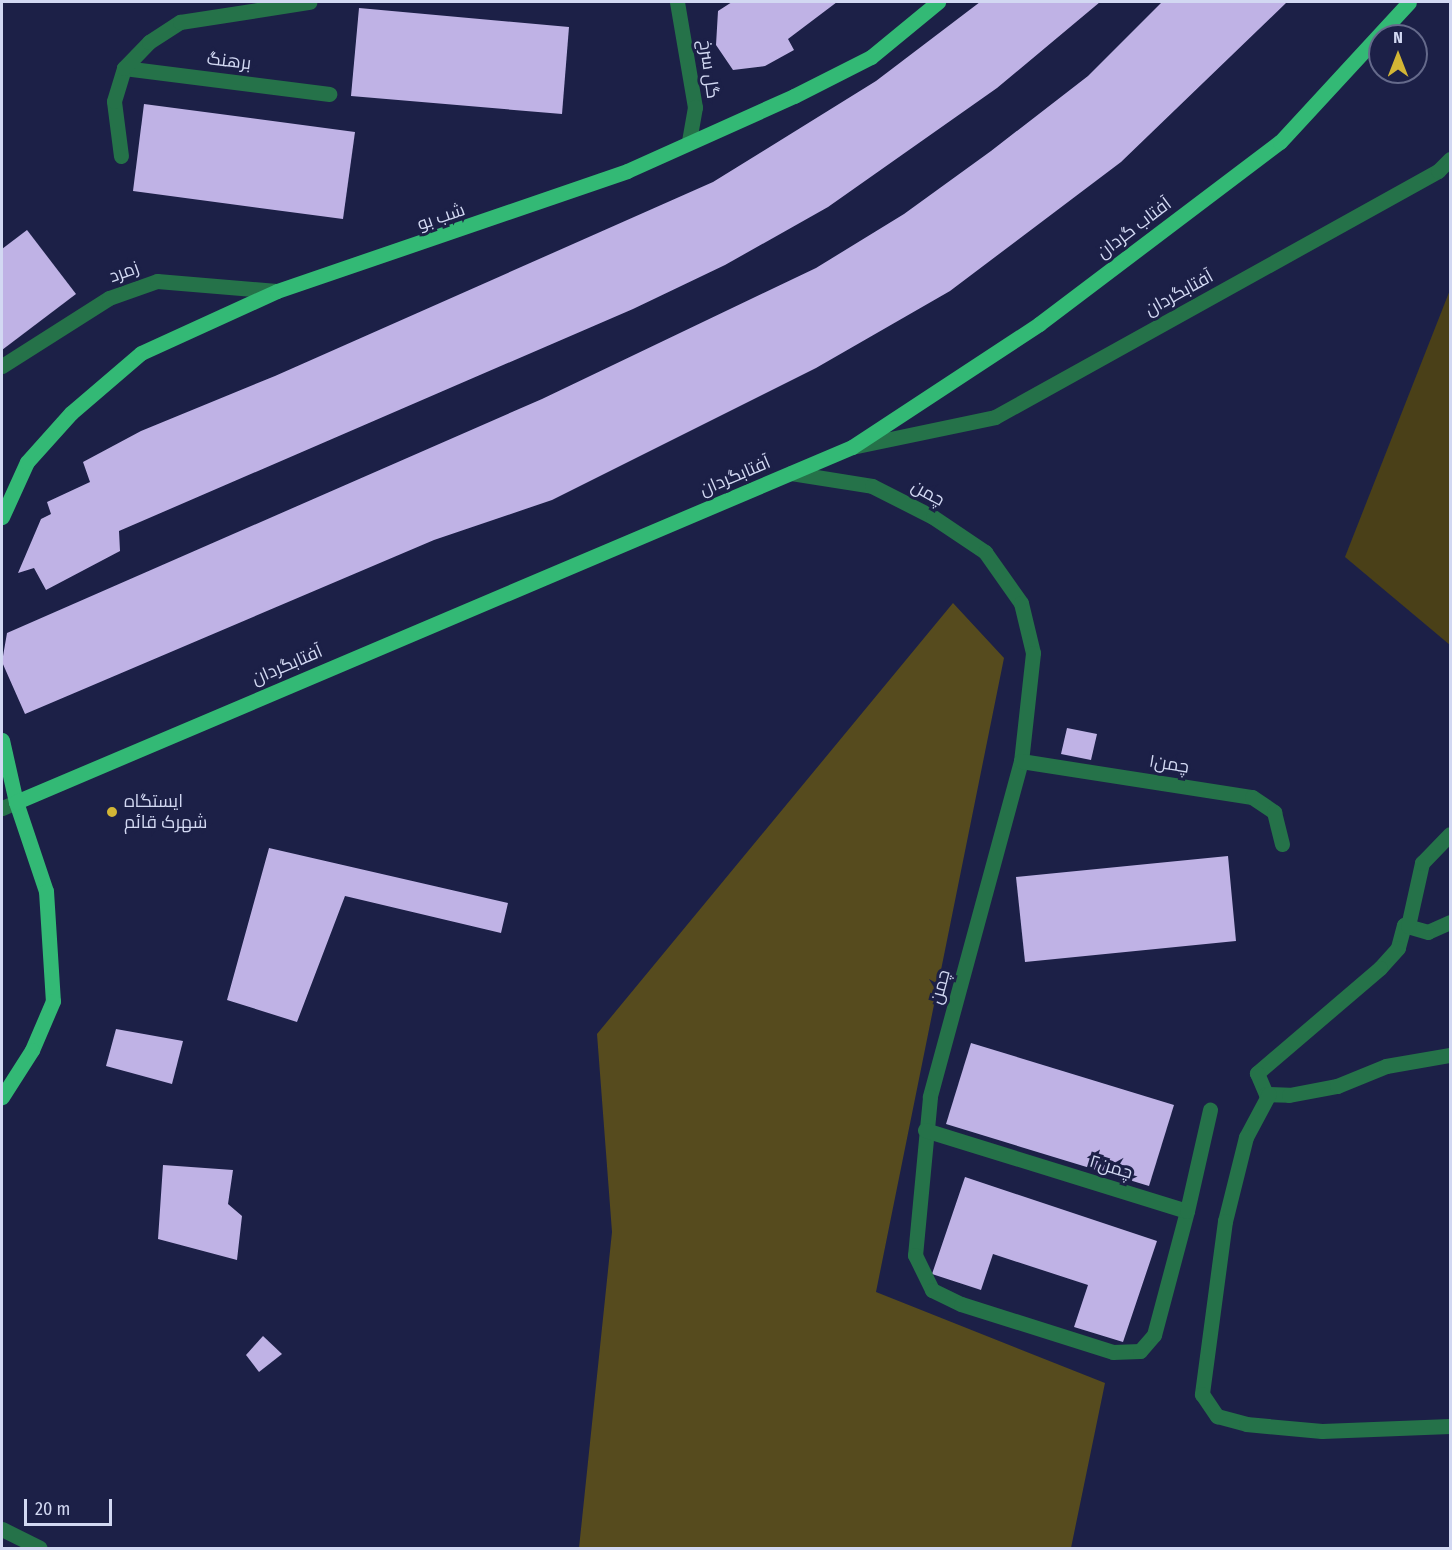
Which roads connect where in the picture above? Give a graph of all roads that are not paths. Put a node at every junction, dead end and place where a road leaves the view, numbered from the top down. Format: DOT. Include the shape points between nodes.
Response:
graph roads {
  1 [pos="309,2"];
  2 [pos="677,2"];
  3 [pos="939,2"];
  4 [pos="1409,2"];
  5 [pos="124,68"];
  6 [pos="328,94"];
  7 [pos="689,141"];
  8 [pos="121,156"];
  9 [pos="1450,159"];
  10 [pos="277,291"];
  11 [pos="2,366"];
  12 [pos="852,447"];
  13 [pos="791,473"];
  14 [pos="6,500"];
  15 [pos="2,517"];
  16 [pos="2,740"];
  17 [pos="1021,761"];
  18 [pos="9,805"];
  19 [pos="1450,834"];
  20 [pos="1282,844"];
  21 [pos="1450,922"];
  22 [pos="1408,926"];
  23 [pos="1450,1055"];
  24 [pos="1269,1094"];
  25 [pos="2,1097"];
  26 [pos="1210,1110"];
  27 [pos="925,1130"];
  28 [pos="1187,1211"];
  29 [pos="1450,1426"];
  30 [pos="2,1529"];
  31 [pos="40,1548"];
  1 -- 5 [label="street" via="180,22 149,42"];
  2 -- 7 [label="street, گل سرخ" via="695,107"];
  3 -- 7 [label="main road, شب بو" via="871,57"];
  4 -- 12 [label="main road, آفتاب گردان" via="1280,142 1039,324"];
  5 -- 6 [label="street, برهنگ"];
  5 -- 8 [label="street" via="114,101"];
  7 -- 10 [label="main road, شب بو" via="579,189"];
  9 -- 12 [label="street, آفتابگردان" via="1438,171 995,417"];
  10 -- 11 [label="street, زمرد" via="157,281 109,298"];
  10 -- 14 [label="main road, شب بو" via="141,353 71,413 27,462"];
  12 -- 13 [label="main road, آفتابگردان"];
  13 -- 17 [label="street, چمن" via="872,486 933,517 985,552 1021,603 1033,652"];
  13 -- 18 [label="main road, آفتابگردان"];
  14 -- 15 [label="main road, شب بو"];
  16 -- 18 [label="main road"];
  17 -- 20 [label="street, چمن۱" via="1252,797 1274,813"];
  17 -- 27 [label="street, چمن" via="930,1098"];
  18 -- 25 [label="main road" via="46,891 53,1001 32,1050"];
  19 -- 22 [label="street" via="1422,863"];
  21 -- 22 [label="street" via="1428,932"];
  22 -- 24 [label="street" via="1404,925 1398,948 1380,968 1257,1073"];
  23 -- 24 [label="street" via="1386,1066 1337,1086 1289,1095"];
  24 -- 29 [label="street" via="1246,1137 1225,1221 1202,1394 1217,1416 1246,1424 1322,1431"];
  26 -- 28 [label="street"];
  27 -- 28 [label="street, چمن۲"];
  27 -- 28 [label="street, چمن" via="915,1256 932,1290 962,1304 1113,1352 1140,1351 1154,1335"];
  30 -- 31 [label="street"];
}
